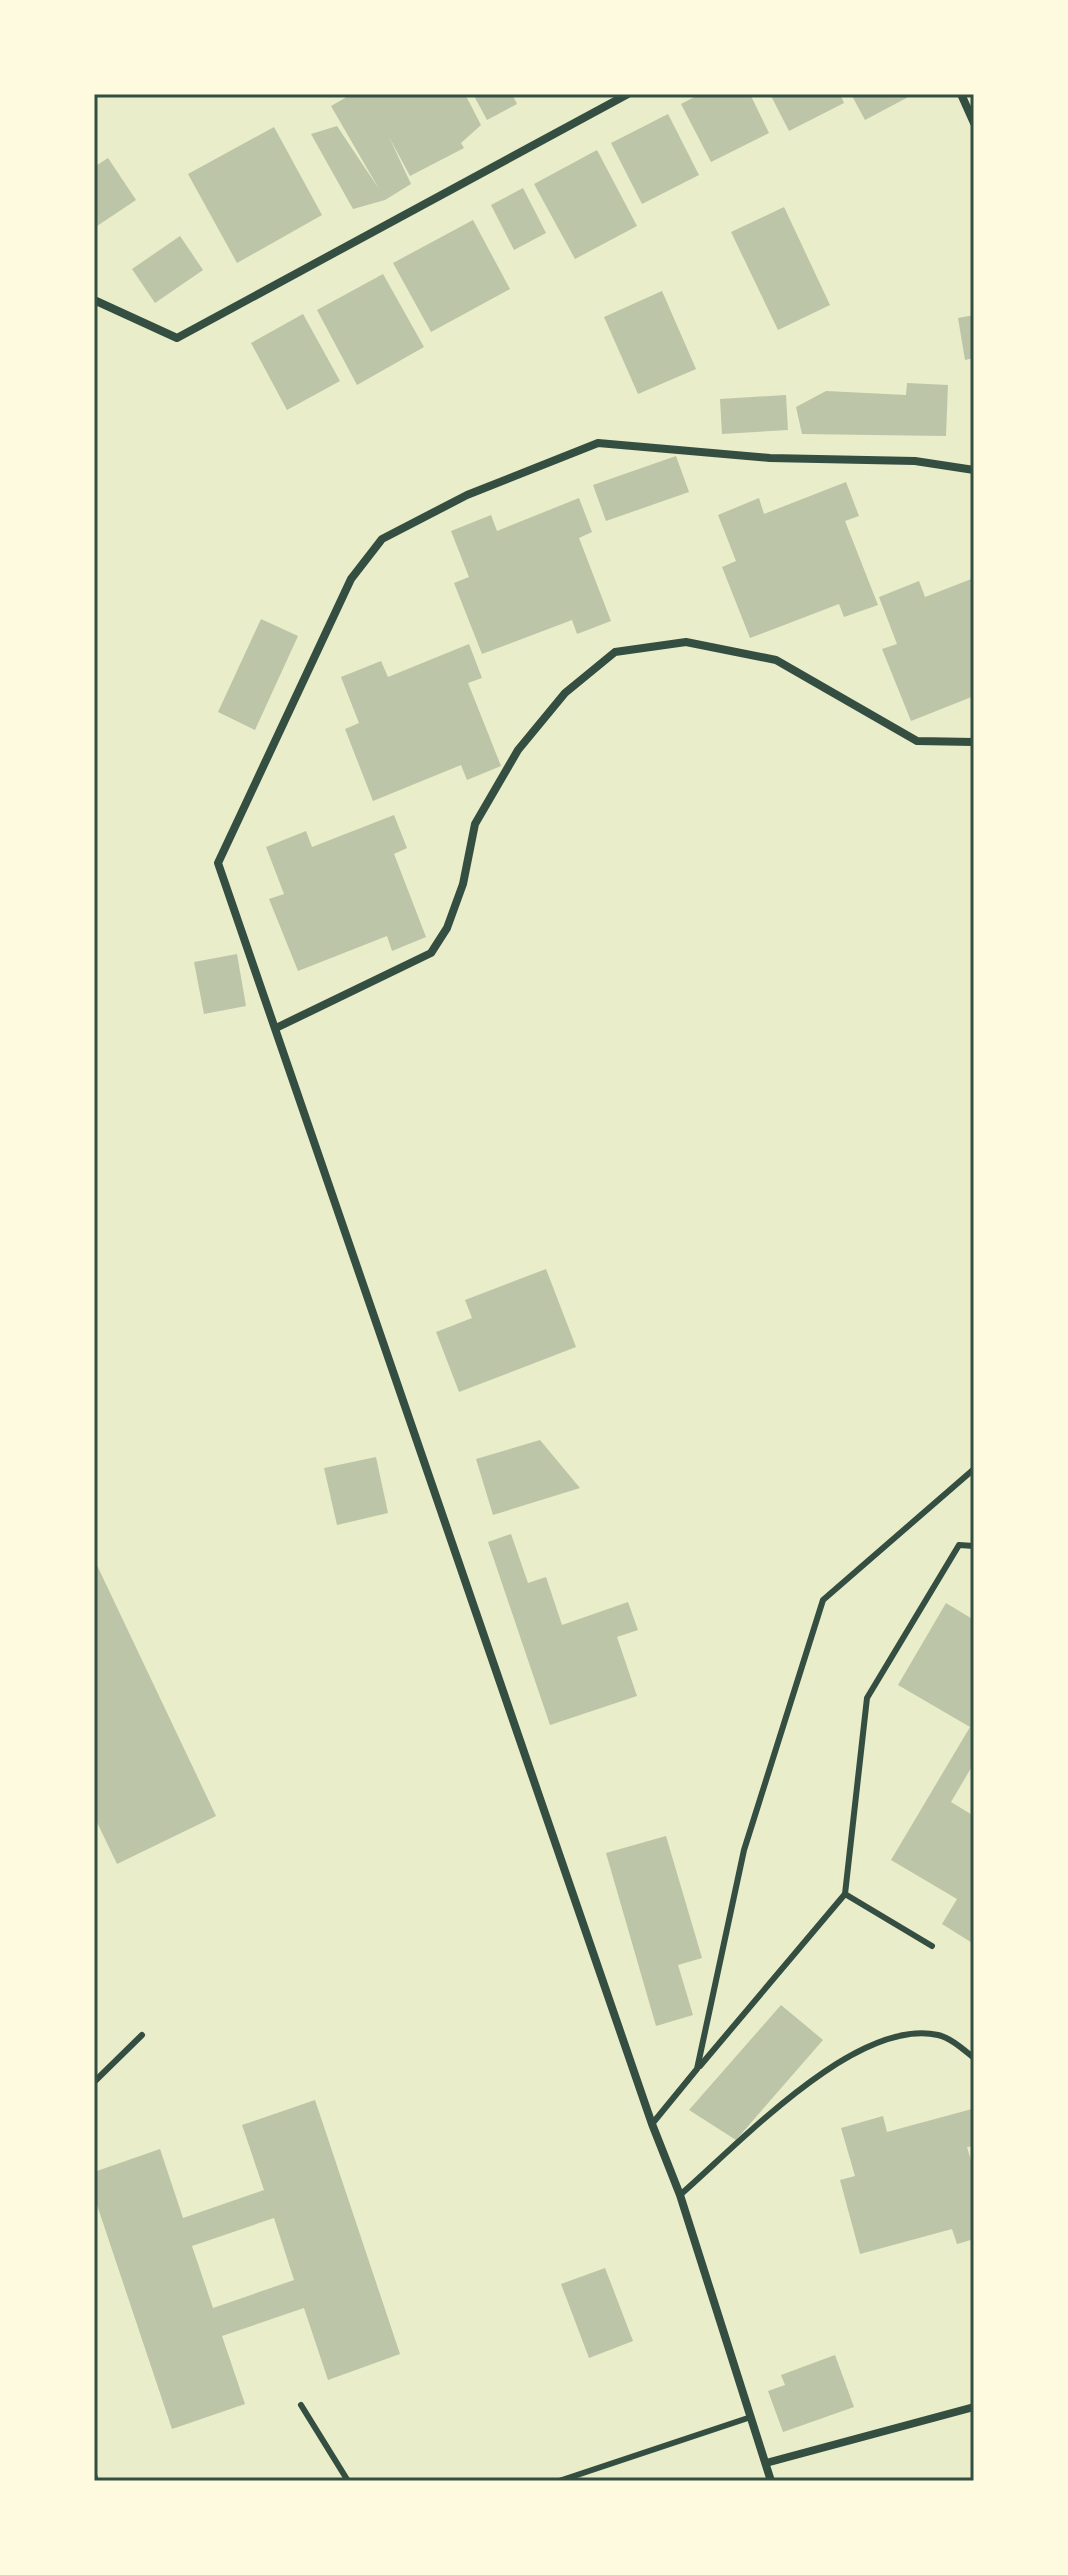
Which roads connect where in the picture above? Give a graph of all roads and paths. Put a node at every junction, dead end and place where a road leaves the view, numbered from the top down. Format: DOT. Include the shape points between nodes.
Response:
graph roads {
  1 [pos="628,94"];
  2 [pos="961,94"];
  3 [pos="974,123"];
  4 [pos="94,300"];
  5 [pos="974,470"];
  6 [pos="974,742"];
  7 [pos="276,1028"];
  8 [pos="974,1469"];
  9 [pos="974,1546"];
  10 [pos="845,1894"];
  11 [pos="932,1946"];
  12 [pos="142,2035"];
  13 [pos="974,2058"];
  14 [pos="697,2069"];
  15 [pos="94,2082"];
  16 [pos="652,2124"];
  17 [pos="680,2195"];
  18 [pos="301,2405"];
  19 [pos="974,2407"];
  20 [pos="751,2417"];
  21 [pos="766,2463"];
  22 [pos="94,2475"];
  23 [pos="96,2481"];
  24 [pos="348,2481"];
  25 [pos="559,2481"];
  26 [pos="771,2481"];
  1 -- 4 [label="street" via="177,338"];
  2 -- 3 [label="street"];
  5 -- 7 [label="street" via="915,461 770,458 598,443 467,495 382,539 351,579 218,863"];
  6 -- 7 [label="street" via="917,741 776,660 686,642 615,652 565,693 518,750 475,824 463,884 431,953"];
  7 -- 16 [label="street"];
  8 -- 14 [label="lane" via="823,1600 744,1850"];
  9 -- 10 [label="lane" via="959,1545 867,1698"];
  10 -- 11 [label="lane"];
  10 -- 14 [label="lane"];
  12 -- 15 [label="lane"];
  13 -- 17 [label="lane" via="941,2036 918,2033 883,2039 827,2067"];
  14 -- 16 [label="lane"];
  16 -- 17 [label="street"];
  17 -- 20 [label="street"];
  18 -- 24 [label="lane"];
  19 -- 21 [label="street"];
  20 -- 21 [label="street"];
  20 -- 25 [label="lane"];
  21 -- 26 [label="street"];
  22 -- 23 [label="lane"];
}
